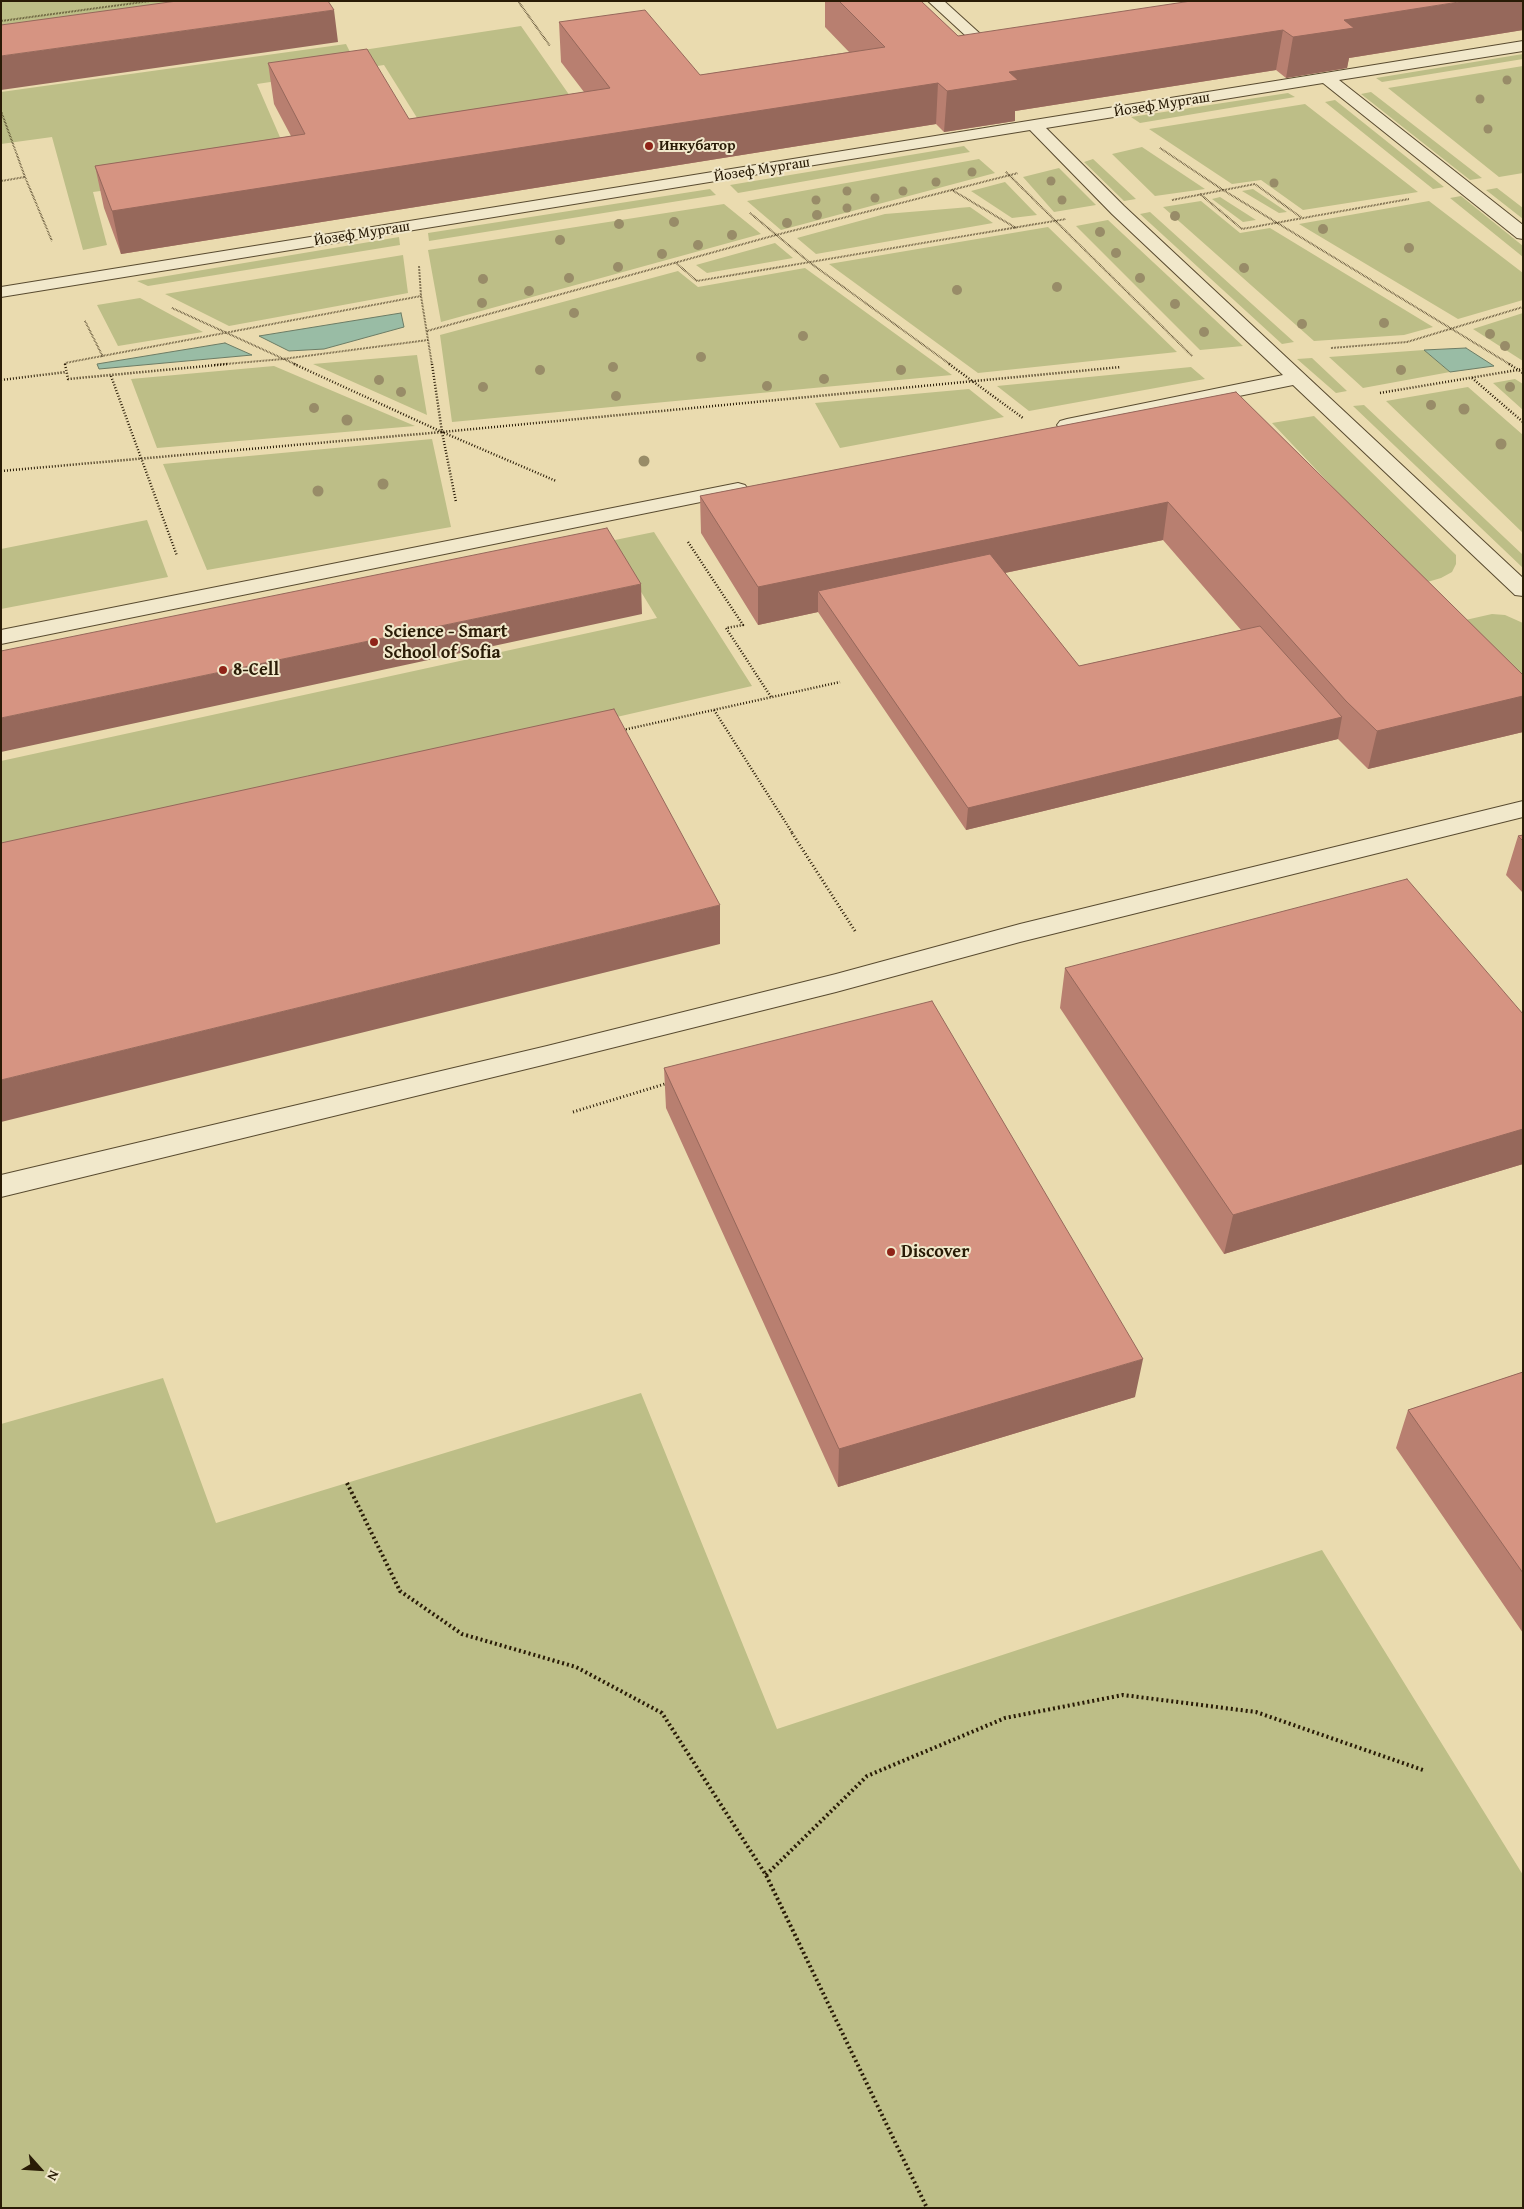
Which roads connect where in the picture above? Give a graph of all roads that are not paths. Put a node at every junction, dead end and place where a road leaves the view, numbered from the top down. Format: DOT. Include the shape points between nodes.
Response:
graph roads {
  1 [pos="935,1"];
  2 [pos="1024,39"];
  3 [pos="1523,46"];
  4 [pos="1326,78"];
  5 [pos="1035,126"];
  6 [pos="1523,234"];
  7 [pos="1,292"];
  8 [pos="1298,378"];
  9 [pos="1039,430"];
  10 [pos="759,485"];
  11 [pos="1523,590"];
  12 [pos="1,637"];
  13 [pos="1523,809"];
  14 [pos="1,1186"];
  1 -- 2 [label="lane" via="984,45"];
  3 -- 4 [label="lane, Йозеф Мургаш"];
  4 -- 5 [label="lane, Йозеф Мургаш"];
  4 -- 6 [label="lane"];
  5 -- 7 [label="lane, Йозеф Мургаш"];
  5 -- 8 [label="lane" via="1118,210"];
  8 -- 9 [label="lane"];
  8 -- 11 [label="lane"];
  10 -- 12 [label="lane"];
  13 -- 14 [label="lane" via="1030,930 547,1055"];
}
